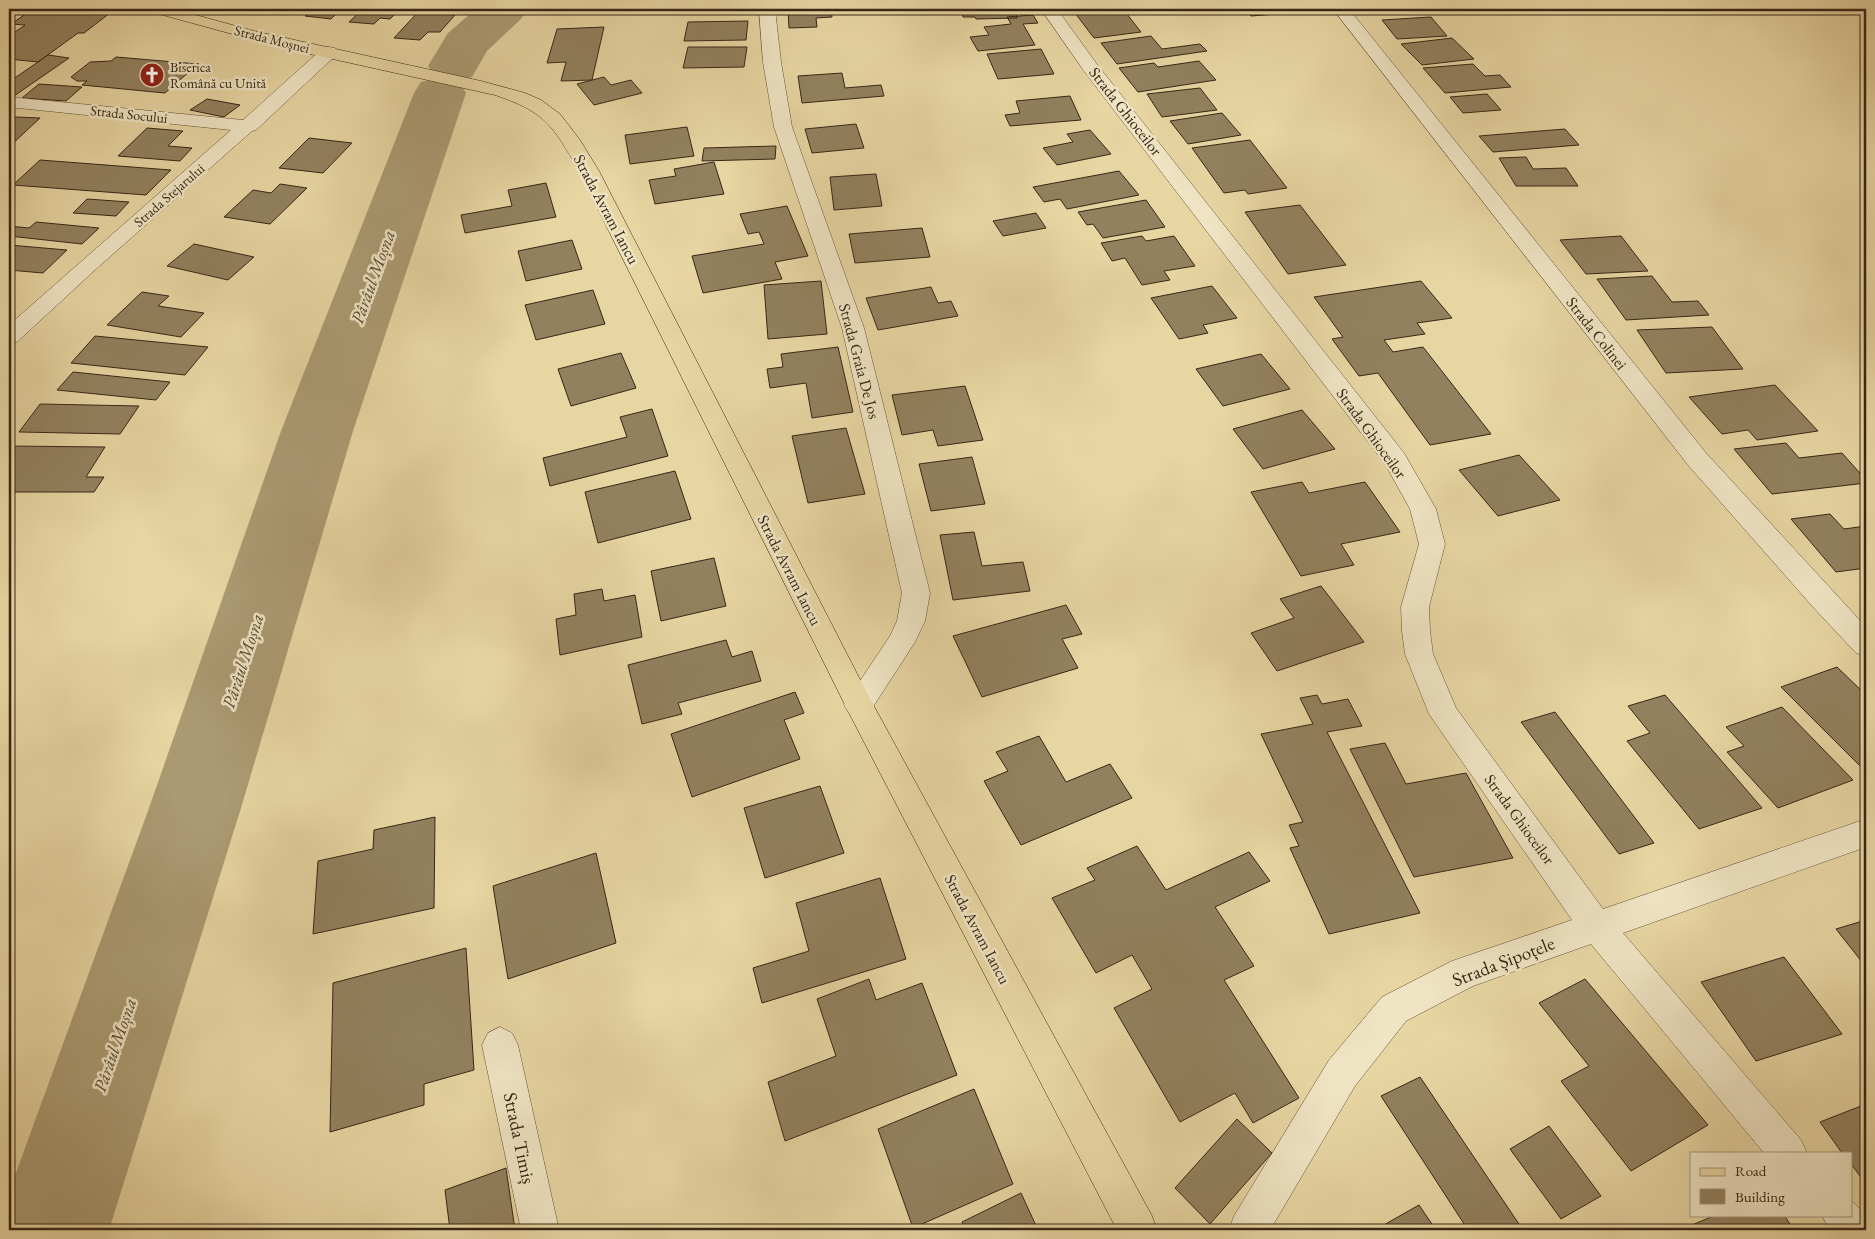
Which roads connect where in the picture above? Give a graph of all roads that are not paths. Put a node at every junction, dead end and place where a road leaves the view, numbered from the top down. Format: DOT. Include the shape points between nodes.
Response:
graph roads {
  1 [pos="158,9"];
  2 [pos="767,9"];
  3 [pos="1049,9"];
  4 [pos="1341,9"];
  5 [pos="329,52"];
  6 [pos="9,102"];
  7 [pos="249,126"];
  8 [pos="9,337"];
  9 [pos="1866,645"];
  10 [pos="859,705"];
  11 [pos="1866,833"];
  12 [pos="1596,926"];
  13 [pos="500,1045"];
  14 [pos="1787,1152"];
  15 [pos="1842,1216"];
  16 [pos="540,1230"];
  17 [pos="1138,1230"];
  18 [pos="1248,1230"];
  19 [pos="1854,1230"];
  1 -- 5 [label="main road, Strada Moșnei"];
  2 -- 10 [label="street, Strada Graia De Jos" via="783,127 853,328 916,593 911,621 901,642"];
  3 -- 12 [label="street, Strada Ghioceilor" via="1090,67 1395,459 1423,509 1432,544 1415,607 1416,631 1419,654 1440,705"];
  4 -- 9 [label="street, Strada Colinei" via="1697,459"];
  5 -- 7 [label="street, Strada Stejarului"];
  5 -- 10 [label="main road, Strada Avram Iancu" via="494,89 547,112 569,138 589,171"];
  6 -- 7 [label="street, Strada Socului"];
  7 -- 8 [label="street, Strada Stejarului"];
  10 -- 17 [label="main road, Strada Avram Iancu"];
  11 -- 12 [label="street, Strada Șipoțele"];
  12 -- 14 [label="street, Strada Ghioceilor"];
  12 -- 18 [label="street, Strada Șipoțele" via="1464,973 1394,1009 1342,1073"];
  13 -- 16 [label="street, Strada Timiș"];
  15 -- 19 [label="street"];
}
